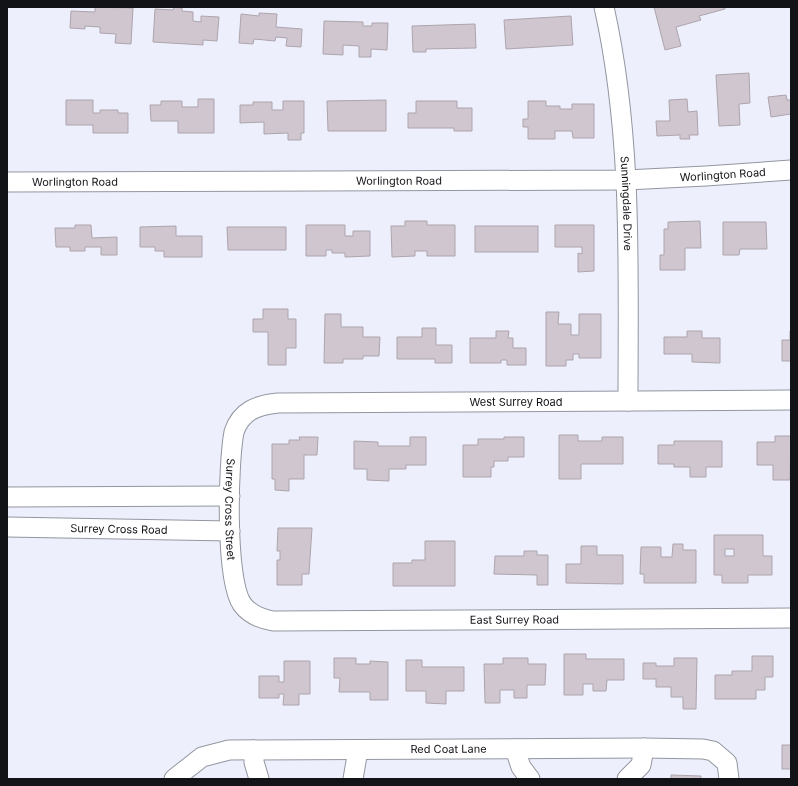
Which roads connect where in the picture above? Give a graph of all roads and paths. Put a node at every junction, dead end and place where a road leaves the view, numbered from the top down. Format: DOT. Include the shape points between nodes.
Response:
graph roads {
  1 [pos="604,7"];
  2 [pos="791,170"];
  3 [pos="626,180"];
  4 [pos="7,182"];
  5 [pos="791,400"];
  6 [pos="628,401"];
  7 [pos="244,416"];
  8 [pos="230,496"];
  9 [pos="7,497"];
  10 [pos="7,527"];
  11 [pos="230,531"];
  12 [pos="242,605"];
  13 [pos="791,618"];
  14 [pos="644,748"];
  15 [pos="515,749"];
  16 [pos="254,750"];
  17 [pos="358,750"];
  18 [pos="728,771"];
  19 [pos="174,779"];
  20 [pos="259,779"];
  21 [pos="353,779"];
  22 [pos="530,779"];
  23 [pos="627,779"];
  1 -- 3 [label="street, Sunningdale Drive" via="619,88"];
  2 -- 3 [label="street, Worlington Road"];
  3 -- 4 [label="street, Worlington Road"];
  3 -- 6 [label="street, Sunningdale Drive"];
  5 -- 6 [label="street, West Surrey Road"];
  6 -- 7 [label="street, West Surrey Road" via="278,403 260,405"];
  7 -- 8 [label="street, Surrey Cross Street" via="234,432"];
  8 -- 9 [label="street"];
  8 -- 11 [label="street, Surrey Cross Street"];
  10 -- 11 [label="street, Surrey Cross Road"];
  11 -- 12 [label="street, Surrey Cross Street" via="233,576 236,593"];
  12 -- 13 [label="street, East Surrey Road" via="261,619 273,621"];
  14 -- 15 [label="street, Red Coat Lane"];
  14 -- 18 [label="street, Red Coat Lane" via="703,748 713,751"];
  14 -- 23 [label="street" via="641,765"];
  15 -- 17 [label="street, Red Coat Lane"];
  15 -- 22 [label="street" via="517,759"];
  16 -- 17 [label="street, Red Coat Lane"];
  16 -- 19 [label="street, Red Coat Lane" via="229,750 202,757"];
  16 -- 20 [label="street" via="254,762"];
  17 -- 21 [label="street"];
}
